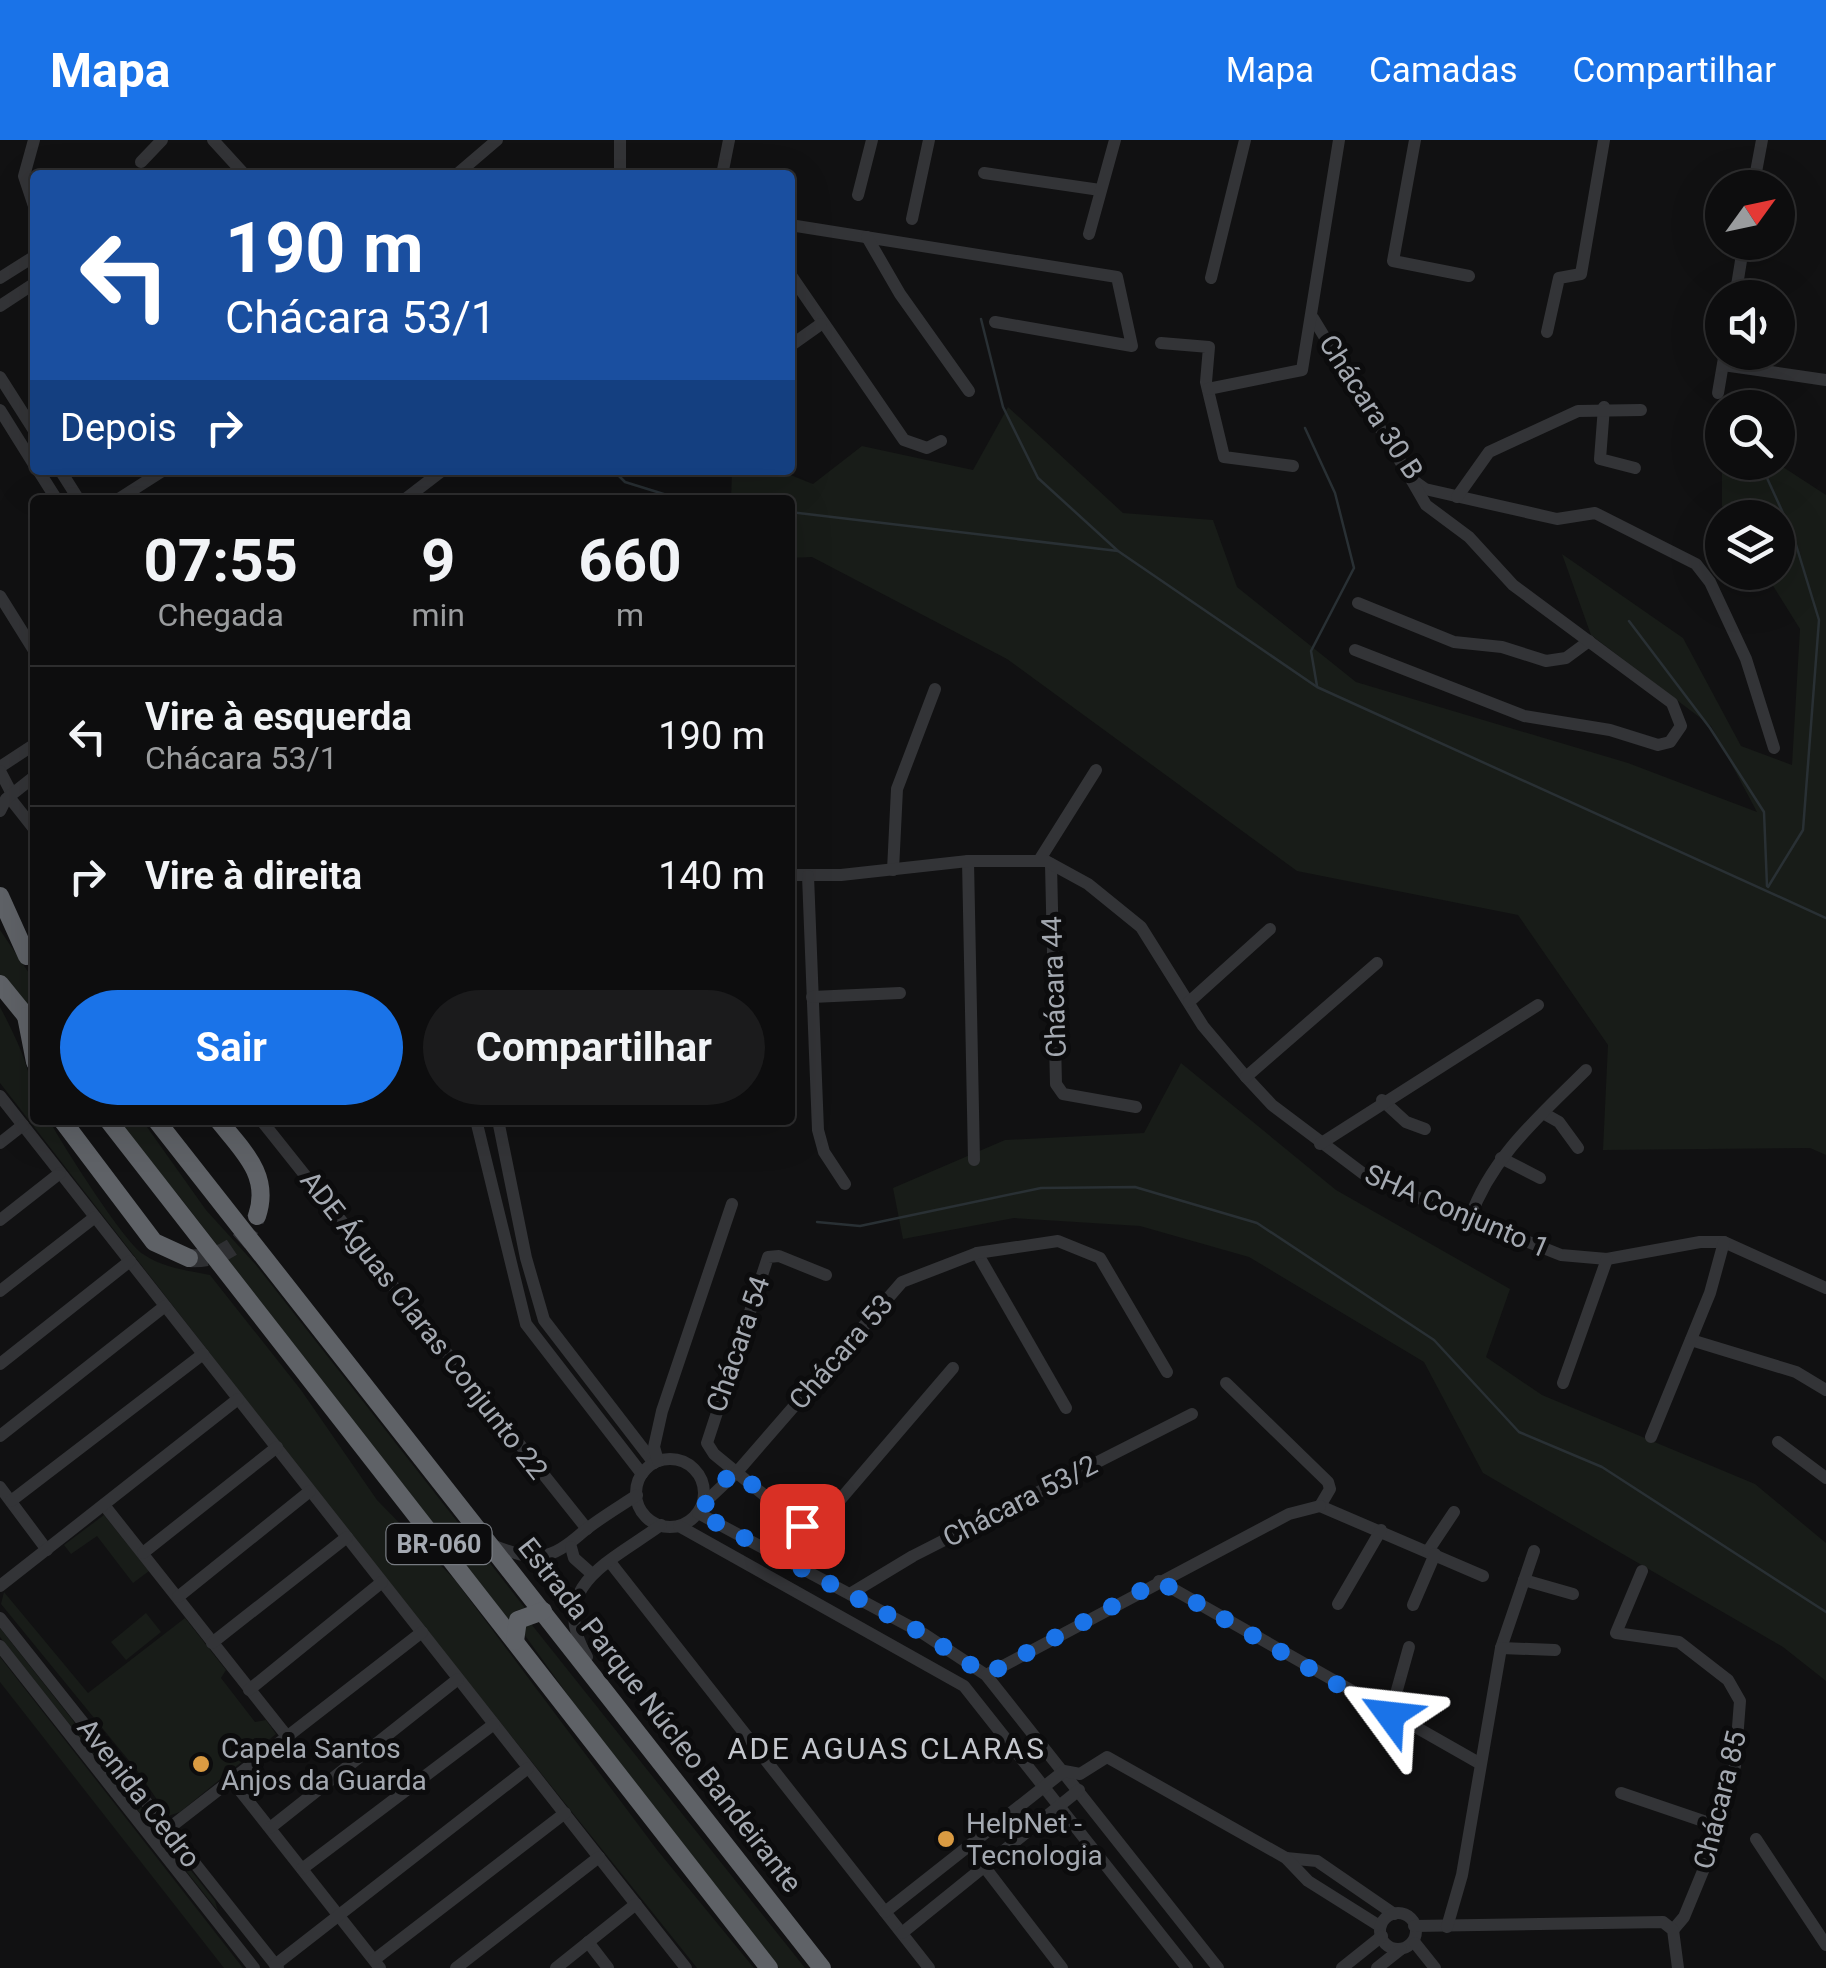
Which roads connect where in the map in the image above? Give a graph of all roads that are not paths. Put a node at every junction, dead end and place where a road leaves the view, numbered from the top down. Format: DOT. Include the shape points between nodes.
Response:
graph roads {
  1 [pos="34,140"];
  2 [pos="162,140"];
  3 [pos="213,140"];
  4 [pos="497,140"];
  5 [pos="620,140"];
  6 [pos="729,140"];
  7 [pos="872,140"];
  8 [pos="929,140"];
  9 [pos="1114,140"];
  10 [pos="1244,140"];
  11 [pos="1339,140"];
  12 [pos="1415,140"];
  13 [pos="1604,140"];
  14 [pos="1762,140"];
  15 [pos="141,162"];
  16 [pos="240,170"];
  17 [pos="462,170"];
  18 [pos="620,170"];
  19 [pos="723,170"];
  20 [pos="1757,170"];
  21 [pos="984,172"];
  22 [pos="1100,190"];
  23 [pos="30,194"];
  24 [pos="858,195"];
  25 [pos="912,219"];
  26 [pos="795,226"];
  27 [pos="1089,234"];
  28 [pos="867,236"];
  29 [pos="30,259"];
  30 [pos="1469,276"];
  31 [pos="0,278"];
  32 [pos="1211,278"];
  33 [pos="795,282"];
  34 [pos="30,286"];
  35 [pos="0,306"];
  36 [pos="1313,318"];
  37 [pos="995,322"];
  38 [pos="822,324"];
  39 [pos="1547,332"];
  40 [pos="1161,342"];
  41 [pos="795,343"];
  42 [pos="1777,370"];
  43 [pos="0,377"];
  44 [pos="1826,380"];
  45 [pos="1208,389"];
  46 [pos="969,390"];
  47 [pos="1604,407"];
  48 [pos="0,410"];
  49 [pos="1640,410"];
  50 [pos="30,424"];
  51 [pos="942,442"];
  52 [pos="30,458"];
  53 [pos="1293,466"];
  54 [pos="1635,468"];
  55 [pos="156,475"];
  56 [pos="436,475"];
  57 [pos="1410,479"];
  58 [pos="126,495"];
  59 [pos="410,495"];
  60 [pos="1456,497"];
  61 [pos="0,596"];
  62 [pos="1358,603"];
  63 [pos="1589,642"];
  64 [pos="30,644"];
  65 [pos="1355,650"];
  66 [pos="935,689"];
  67 [pos="30,748"];
  68 [pos="1774,748"];
  69 [pos="0,769"];
  70 [pos="1096,770"];
  71 [pos="30,780"];
  72 [pos="6,800"];
  73 [pos="30,825"];
  74 [pos="968,861"];
  75 [pos="1046,862"];
  76 [pos="893,870"];
  77 [pos="795,875"];
  78 [pos="808,876"];
  79 [pos="0,896"];
  80 [pos="0,922"];
  81 [pos="1270,929"];
  82 [pos="30,959"];
  83 [pos="30,960"];
  84 [pos="1377,963"];
  85 [pos="0,984"];
  86 [pos="900,993"];
  87 [pos="812,997"];
  88 [pos="1189,1002"];
  89 [pos="1538,1005"];
  90 [pos="30,1022"];
  91 [pos="1586,1070"];
  92 [pos="1246,1077"];
  93 [pos="0,1096"];
  94 [pos="1382,1100"];
  95 [pos="1136,1107"];
  96 [pos="1543,1113"];
  97 [pos="23,1125"];
  98 [pos="66,1125"];
  99 [pos="112,1125"];
  100 [pos="160,1125"];
  101 [pos="222,1125"];
  102 [pos="268,1125"];
  103 [pos="477,1125"];
  104 [pos="499,1125"];
  105 [pos="1425,1129"];
  106 [pos="0,1142"];
  107 [pos="1320,1144"];
  108 [pos="1578,1148"];
  109 [pos="1500,1158"];
  110 [pos="974,1160"];
  111 [pos="60,1174"];
  112 [pos="1540,1178"];
  113 [pos="846,1184"];
  114 [pos="732,1204"];
  115 [pos="257,1216"];
  116 [pos="96,1217"];
  117 [pos="1470,1218"];
  118 [pos="0,1220"];
  119 [pos="1724,1242"];
  120 [pos="976,1253"];
  121 [pos="188,1258"];
  122 [pos="1607,1260"];
  123 [pos="130,1261"];
  124 [pos="826,1275"];
  125 [pos="1826,1288"];
  126 [pos="0,1291"];
  127 [pos="166,1306"];
  128 [pos="544,1320"];
  129 [pos="526,1324"];
  130 [pos="1692,1340"];
  131 [pos="203,1354"];
  132 [pos="0,1364"];
  133 [pos="954,1368"];
  134 [pos="1167,1372"];
  135 [pos="1563,1382"];
  136 [pos="1226,1383"];
  137 [pos="1826,1390"];
  138 [pos="238,1399"];
  139 [pos="1066,1408"];
  140 [pos="1192,1414"];
  141 [pos="0,1436"];
  142 [pos="1651,1437"];
  143 [pos="1778,1442"];
  144 [pos="277,1448"];
  145 [pos="656,1462"];
  146 [pos="696,1470"];
  147 [pos="642,1474"];
  148 [pos="732,1476"];
  149 [pos="1826,1478"];
  150 [pos="0,1487"];
  151 [pos="310,1490"];
  152 [pos="637,1495"];
  153 [pos="11,1501"];
  154 [pos="104,1506"];
  155 [pos="1320,1506"];
  156 [pos="700,1509"];
  157 [pos="1454,1512"];
  158 [pos="661,1526"];
  159 [pos="678,1526"];
  160 [pos="587,1529"];
  161 [pos="1381,1530"];
  162 [pos="347,1537"];
  163 [pos="492,1545"];
  164 [pos="571,1547"];
  165 [pos="47,1550"];
  166 [pos="1534,1551"];
  167 [pos="1432,1553"];
  168 [pos="143,1554"];
  169 [pos="610,1562"];
  170 [pos="1642,1571"];
  171 [pos="592,1574"];
  172 [pos="1483,1576"];
  173 [pos="1524,1580"];
  174 [pos="1159,1581"];
  175 [pos="382,1582"];
  176 [pos="0,1586"];
  177 [pos="850,1594"];
  178 [pos="1573,1594"];
  179 [pos="178,1598"];
  180 [pos="1338,1604"];
  181 [pos="1412,1605"];
  182 [pos="543,1612"];
  183 [pos="0,1618"];
  184 [pos="422,1632"];
  185 [pos="514,1641"];
  186 [pos="212,1643"];
  187 [pos="0,1646"];
  188 [pos="1409,1647"];
  189 [pos="1501,1648"];
  190 [pos="1555,1650"];
  191 [pos="986,1675"];
  192 [pos="458,1679"];
  193 [pos="249,1690"];
  194 [pos="608,1694"];
  195 [pos="1005,1699"];
  196 [pos="989,1712"];
  197 [pos="1390,1715"];
  198 [pos="494,1724"];
  199 [pos="286,1735"];
  200 [pos="1479,1763"];
  201 [pos="528,1768"];
  202 [pos="1064,1770"];
  203 [pos="1080,1774"];
  204 [pos="230,1778"];
  205 [pos="1045,1785"];
  206 [pos="1079,1790"];
  207 [pos="1621,1794"];
  208 [pos="1020,1804"];
  209 [pos="1060,1806"];
  210 [pos="564,1813"];
  211 [pos="1034,1823"];
  212 [pos="1715,1825"];
  213 [pos="270,1828"];
  214 [pos="168,1829"];
  215 [pos="1756,1839"];
  216 [pos="599,1857"];
  217 [pos="1286,1858"];
  218 [pos="983,1865"];
  219 [pos="1139,1868"];
  220 [pos="302,1870"];
  221 [pos="1115,1877"];
  222 [pos="904,1899"];
  223 [pos="636,1904"];
  224 [pos="230,1907"];
  225 [pos="885,1912"];
  226 [pos="1394,1914"];
  227 [pos="340,1916"];
  228 [pos="214,1918"];
  229 [pos="918,1920"];
  230 [pos="244,1926"];
  231 [pos="1414,1926"];
  232 [pos="1446,1927"];
  233 [pos="1380,1930"];
  234 [pos="1673,1930"];
  235 [pos="902,1933"];
  236 [pos="228,1934"];
  237 [pos="588,1942"];
  238 [pos="1826,1944"];
  239 [pos="1408,1946"];
  240 [pos="377,1964"];
  241 [pos="277,1966"];
  242 [pos="254,1968"];
  243 [pos="456,1968"];
  244 [pos="556,1968"];
  245 [pos="608,1968"];
  246 [pos="686,1968"];
  247 [pos="769,1968"];
  248 [pos="822,1968"];
  249 [pos="929,1968"];
  250 [pos="1062,1968"];
  251 [pos="1187,1968"];
  252 [pos="1218,1968"];
  253 [pos="1342,1968"];
  254 [pos="1377,1968"];
  255 [pos="1435,1968"];
  256 [pos="1678,1968"];
  1 -- 23 [label="street" via="24,176"];
  2 -- 15 [label="street"];
  3 -- 16 [label="street"];
  4 -- 17 [label="street"];
  5 -- 18 [label="street"];
  6 -- 19 [label="street"];
  7 -- 24 [label="street"];
  8 -- 25 [label="street"];
  9 -- 22 [label="street"];
  10 -- 32 [label="street"];
  11 -- 36 [label="street"];
  12 -- 30 [label="street" via="1394,261"];
  13 -- 39 [label="street" via="1581,274 1559,278"];
  14 -- 20 [label="street"];
  21 -- 22 [label="street"];
  22 -- 27 [label="street"];
  26 -- 28 [label="street"];
  28 -- 37 [label="street" via="1114,276 1132,344"];
  28 -- 46 [label="street"];
  29 -- 31 [label="street"];
  33 -- 38 [label="street"];
  34 -- 35 [label="street"];
  36 -- 45 [label="street" via="1302,370"];
  36 -- 57 [label="street, Chácara 30 B"];
  38 -- 41 [label="street"];
  38 -- 51 [label="street" via="904,440 927,448"];
  40 -- 45 [label="street" via="1209,347"];
  42 -- 44 [label="street"];
  43 -- 50 [label="street"];
  45 -- 53 [label="street" via="1224,456"];
  47 -- 49 [label="street"];
  47 -- 54 [label="street" via="1600,459"];
  47 -- 60 [label="street" via="1578,411 1489,452"];
  48 -- 52 [label="street"];
  55 -- 58 [label="street"];
  56 -- 59 [label="street"];
  57 -- 60 [label="street, Chácara 30 B"];
  57 -- 63 [label="street" via="1426,505 1469,537 1505,579"];
  60 -- 68 [label="street, Chácara 30 B" via="1557,519 1596,513 1696,564 1746,659"];
  61 -- 64 [label="street"];
  62 -- 63 [label="street" via="1454,642 1546,660 1566,658"];
  63 -- 65 [label="street" via="1672,703 1680,715 1676,737 1658,745 1524,716"];
  66 -- 76 [label="street" via="897,789"];
  67 -- 69 [label="street"];
  69 -- 72 [label="street"];
  70 -- 75 [label="street"];
  71 -- 72 [label="street"];
  72 -- 73 [label="street"];
  74 -- 75 [label="street"];
  74 -- 76 [label="street"];
  74 -- 110 [label="street"];
  75 -- 88 [label="street, SHA Conjunto 1" via="1088,884 1141,927"];
  75 -- 95 [label="street, Chácara 44" via="1058,1087 1063,1094"];
  76 -- 78 [label="street"];
  77 -- 78 [label="street"];
  78 -- 87 [label="street"];
  79 -- 82 [label="highway"];
  80 -- 83 [label="highway"];
  81 -- 88 [label="street"];
  84 -- 92 [label="street"];
  85 -- 90 [label="highway"];
  86 -- 87 [label="street"];
  87 -- 113 [label="street" via="820,1141"];
  88 -- 92 [label="street, SHA Conjunto 1"];
  89 -- 94 [label="street"];
  91 -- 96 [label="street"];
  92 -- 107 [label="street, SHA Conjunto 1"];
  93 -- 97 [label="street"];
  94 -- 105 [label="street"];
  94 -- 107 [label="street"];
  96 -- 108 [label="street"];
  96 -- 109 [label="street"];
  97 -- 106 [label="street"];
  97 -- 111 [label="street"];
  98 -- 121 [label="highway" via="149,1237"];
  99 -- 185 [label="highway, BR-060"];
  100 -- 163 [label="highway, Estrada Parque Núcleo Bandeirante / BR-060"];
  101 -- 115 [label="highway" via="258,1172"];
  102 -- 160 [label="street, ADE Águas Claras Conjunto 22"];
  103 -- 129 [label="street"];
  104 -- 128 [label="street"];
  107 -- 117 [label="street, SHA Conjunto 1" via="1369,1178"];
  109 -- 112 [label="street"];
  109 -- 117 [label="street"];
  111 -- 116 [label="street"];
  111 -- 118 [label="street"];
  114 -- 145 [label="street" via="662,1412"];
  116 -- 123 [label="street"];
  116 -- 126 [label="street"];
  117 -- 122 [label="street, SHA Conjunto 1" via="1562,1255"];
  119 -- 122 [label="street, SHA Conjunto 1"];
  119 -- 125 [label="street, SHA Conjunto 1"];
  119 -- 130 [label="street"];
  120 -- 134 [label="street, Chácara 53" via="1058,1241 1100,1258"];
  120 -- 139 [label="street"];
  120 -- 148 [label="street, Chácara 53" via="902,1282"];
  122 -- 135 [label="street"];
  123 -- 127 [label="street"];
  123 -- 132 [label="street"];
  124 -- 148 [label="street, Chácara 54" via="779,1256 768,1258 707,1443"];
  127 -- 131 [label="street"];
  127 -- 141 [label="street"];
  128 -- 129 [label="street"];
  128 -- 145 [label="street"];
  129 -- 147 [label="street"];
  130 -- 137 [label="street" via="1796,1372"];
  130 -- 142 [label="street"];
  131 -- 138 [label="street"];
  131 -- 153 [label="street"];
  133 -- 148 [label="street, Chácara 54" via="813,1526 802,1526"];
  136 -- 155 [label="street" via="1328,1482"];
  138 -- 144 [label="street"];
  138 -- 154 [label="street"];
  140 -- 177 [label="street, Chácara 53/2"];
  143 -- 149 [label="street"];
  144 -- 151 [label="street"];
  144 -- 168 [label="street"];
  145 -- 146 [label="street" via="678,1460"];
  145 -- 147 [label="street"];
  146 -- 148 [label="street"];
  146 -- 156 [label="street"];
  147 -- 152 [label="street"];
  148 -- 156 [label="street, Chácara 53"];
  150 -- 153 [label="street"];
  151 -- 162 [label="street"];
  151 -- 179 [label="street"];
  152 -- 158 [label="street" via="649,1519"];
  152 -- 160 [label="street"];
  153 -- 165 [label="street"];
  154 -- 165 [label="street"];
  154 -- 168 [label="street"];
  155 -- 161 [label="street"];
  155 -- 174 [label="street" via="1289,1514"];
  156 -- 159 [label="street"];
  156 -- 177 [label="street"];
  157 -- 167 [label="street"];
  158 -- 159 [label="street"];
  158 -- 169 [label="street"];
  159 -- 196 [label="street" via="941,1672"];
  160 -- 164 [label="street"];
  161 -- 167 [label="street"];
  161 -- 180 [label="street"];
  162 -- 175 [label="street"];
  162 -- 186 [label="street"];
  163 -- 164 [label="street" via="536,1558"];
  163 -- 182 [label="highway, Estrada Parque Núcleo Bandeirante / BR-060"];
  164 -- 171 [label="street"];
  165 -- 176 [label="street"];
  166 -- 173 [label="street"];
  167 -- 172 [label="street"];
  167 -- 181 [label="street"];
  168 -- 179 [label="street"];
  169 -- 171 [label="street"];
  169 -- 225 [label="street"];
  170 -- 212 [label="street, Chácara 85" via="1616,1633 1679,1642 1728,1680 1740,1701 1735,1766"];
  171 -- 194 [label="street" via="574,1601 572,1632"];
  173 -- 178 [label="street"];
  173 -- 189 [label="street"];
  174 -- 191 [label="street"];
  174 -- 197 [label="street"];
  175 -- 184 [label="street"];
  175 -- 193 [label="street"];
  177 -- 191 [label="street"];
  179 -- 186 [label="street"];
  182 -- 185 [label="highway" via="518,1620"];
  182 -- 194 [label="highway, Estrada Parque Núcleo Bandeirante / BR-060"];
  183 -- 214 [label="street, Avenida Cedro"];
  184 -- 192 [label="street"];
  184 -- 199 [label="street"];
  185 -- 247 [label="highway, BR-060"];
  186 -- 193 [label="street"];
  187 -- 228 [label="street, Avenida Cedro"];
  188 -- 197 [label="street"];
  189 -- 190 [label="street"];
  189 -- 200 [label="street"];
  191 -- 195 [label="street"];
  192 -- 198 [label="street"];
  192 -- 213 [label="street"];
  193 -- 199 [label="street"];
  194 -- 248 [label="highway, Estrada Parque Núcleo Bandeirante / BR-060"];
  195 -- 196 [label="street"];
  195 -- 202 [label="street"];
  196 -- 205 [label="street"];
  197 -- 200 [label="street"];
  198 -- 201 [label="street"];
  198 -- 220 [label="street"];
  199 -- 204 [label="street"];
  200 -- 232 [label="street" via="1462,1875"];
  201 -- 210 [label="street"];
  201 -- 227 [label="street"];
  202 -- 203 [label="street"];
  202 -- 205 [label="street"];
  202 -- 206 [label="street"];
  203 -- 206 [label="street"];
  203 -- 217 [label="street" via="1099,1759 1114,1758"];
  204 -- 213 [label="street"];
  204 -- 214 [label="street"];
  205 -- 208 [label="street"];
  205 -- 209 [label="street"];
  206 -- 209 [label="street"];
  206 -- 219 [label="street"];
  207 -- 212 [label="street"];
  208 -- 211 [label="street" via="1032,1806"];
  208 -- 222 [label="street"];
  209 -- 211 [label="street"];
  209 -- 221 [label="street"];
  210 -- 216 [label="street"];
  210 -- 240 [label="street"];
  211 -- 218 [label="street"];
  212 -- 234 [label="street, Chácara 85" via="1710,1854"];
  213 -- 220 [label="street"];
  214 -- 224 [label="street, Avenida Cedro"];
  215 -- 238 [label="street"];
  216 -- 223 [label="street"];
  216 -- 243 [label="street"];
  217 -- 226 [label="street" via="1317,1861"];
  217 -- 233 [label="street"];
  218 -- 229 [label="street"];
  218 -- 250 [label="street"];
  219 -- 221 [label="street"];
  219 -- 252 [label="street"];
  220 -- 227 [label="street"];
  221 -- 251 [label="street"];
  222 -- 225 [label="street"];
  222 -- 229 [label="street"];
  223 -- 237 [label="street"];
  223 -- 246 [label="street"];
  224 -- 228 [label="street"];
  224 -- 230 [label="street, Avenida Cedro"];
  225 -- 235 [label="street"];
  226 -- 231 [label="street"];
  226 -- 233 [label="street"];
  227 -- 240 [label="street"];
  227 -- 241 [label="street"];
  228 -- 236 [label="street, Avenida Cedro"];
  229 -- 235 [label="street"];
  230 -- 236 [label="street" via="230,1925"];
  230 -- 241 [label="street, Avenida Cedro"];
  231 -- 232 [label="street"];
  231 -- 239 [label="street"];
  232 -- 234 [label="street" via="1638,1920"];
  233 -- 239 [label="street"];
  233 -- 253 [label="street"];
  234 -- 256 [label="street"];
  235 -- 249 [label="street"];
  236 -- 242 [label="street, Avenida Cedro"];
  237 -- 244 [label="street"];
  237 -- 245 [label="street"];
  239 -- 254 [label="street"];
  239 -- 255 [label="street"];
}
